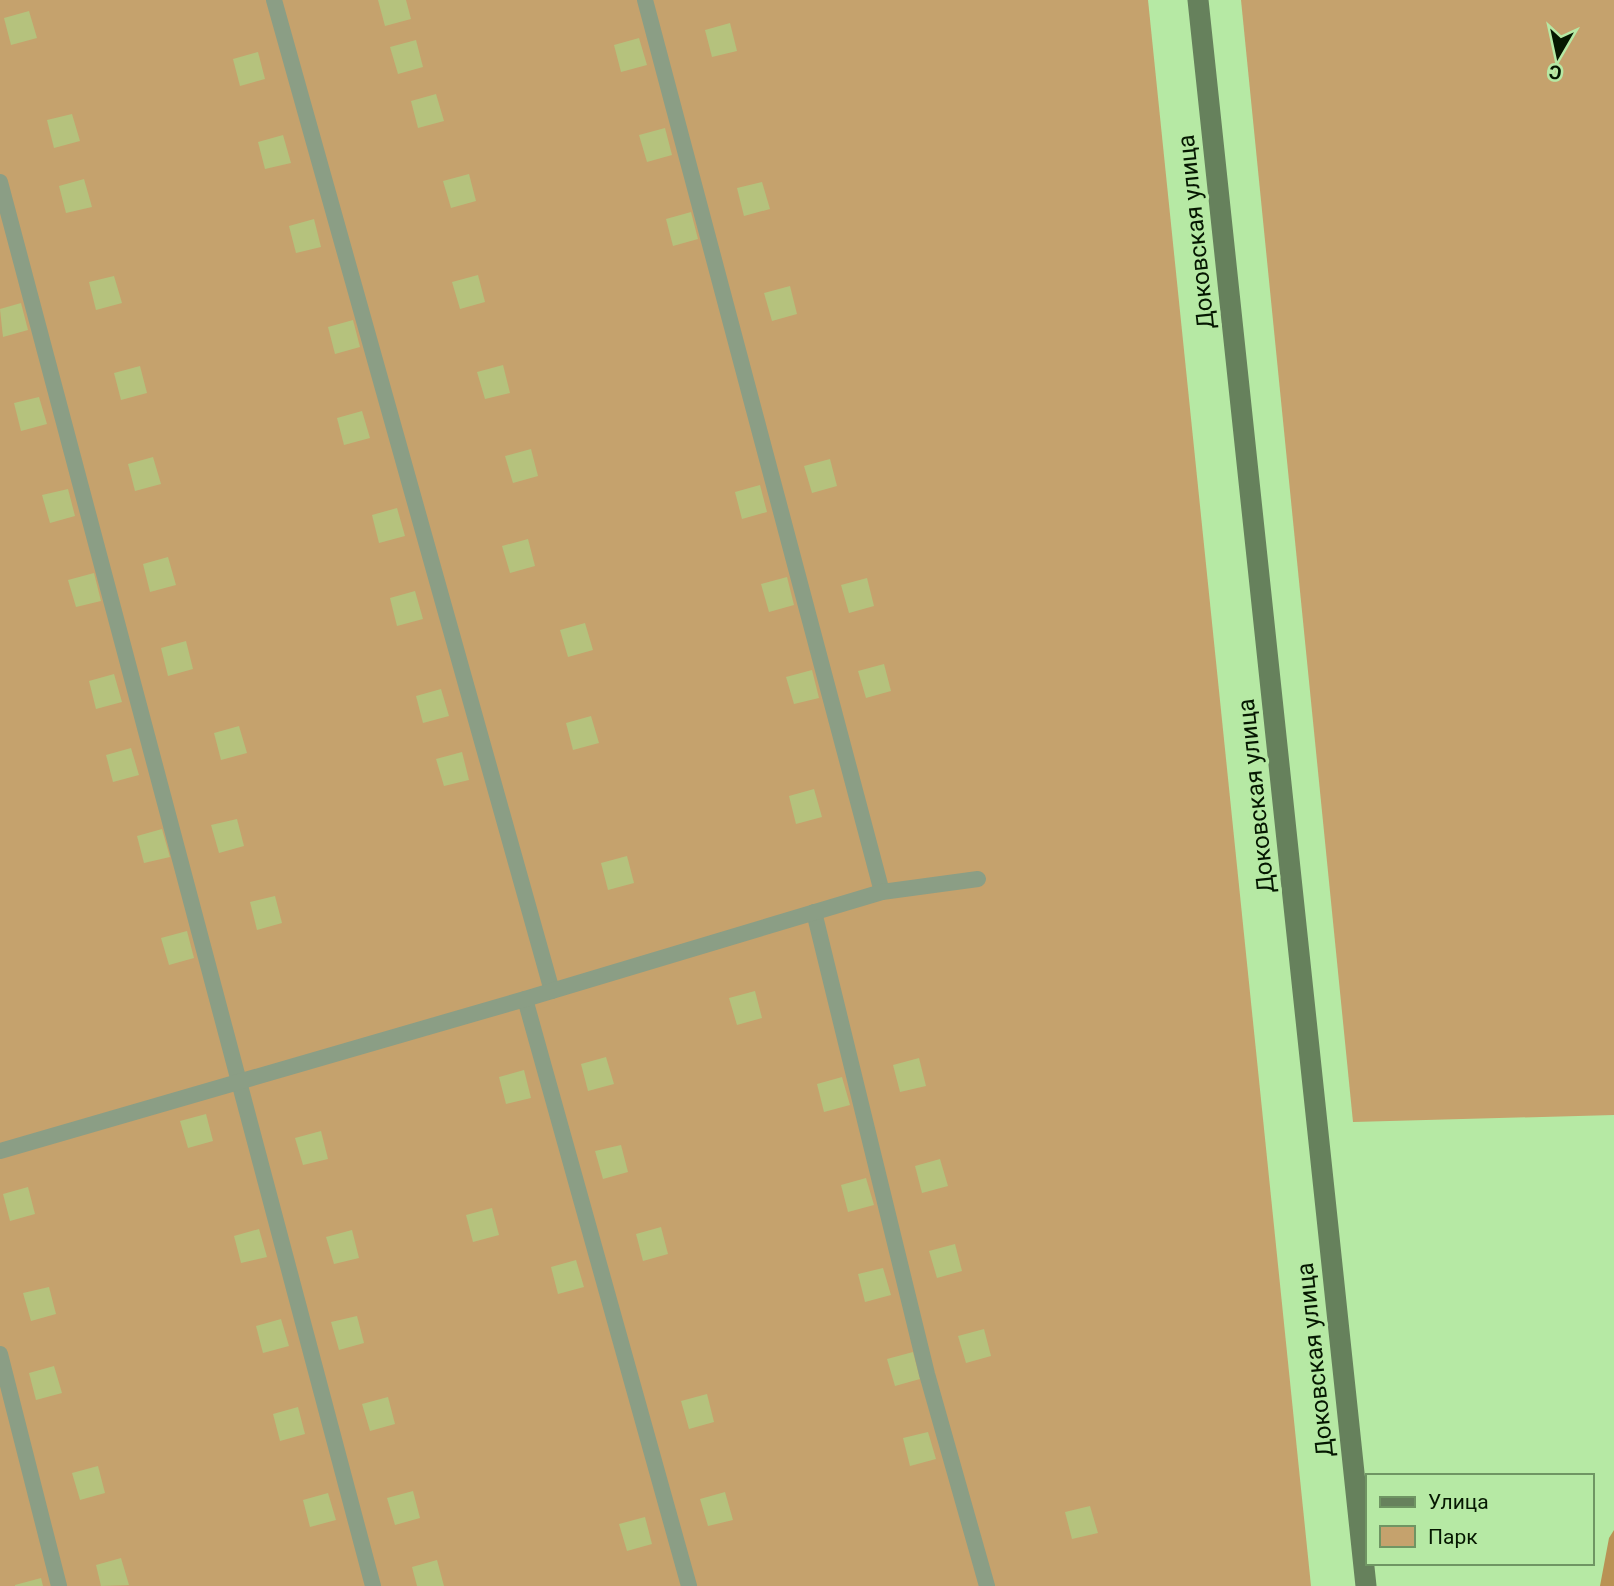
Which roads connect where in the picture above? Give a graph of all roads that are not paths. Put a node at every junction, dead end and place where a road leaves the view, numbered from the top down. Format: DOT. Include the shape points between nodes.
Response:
graph roads {
  1 [pos="274,0"];
  2 [pos="645,0"];
  3 [pos="1198,0"];
  4 [pos="0,183"];
  5 [pos="978,879"];
  6 [pos="882,892"];
  7 [pos="814,912"];
  8 [pos="552,991"];
  9 [pos="525,999"];
  10 [pos="240,1082"];
  11 [pos="0,1151"];
  12 [pos="0,1354"];
  13 [pos="59,1586"];
  14 [pos="373,1586"];
  15 [pos="689,1586"];
  16 [pos="987,1586"];
  17 [pos="1366,1586"];
  1 -- 8 [label="lane"];
  2 -- 6 [label="lane"];
  3 -- 17 [label="street, Доковская улица"];
  4 -- 10 [label="lane"];
  5 -- 6 [label="lane"];
  6 -- 7 [label="lane"];
  7 -- 8 [label="lane"];
  7 -- 16 [label="lane" via="927,1374"];
  8 -- 9 [label="lane"];
  9 -- 10 [label="lane"];
  9 -- 15 [label="lane"];
  10 -- 11 [label="lane"];
  10 -- 14 [label="lane"];
  12 -- 13 [label="lane"];
}
